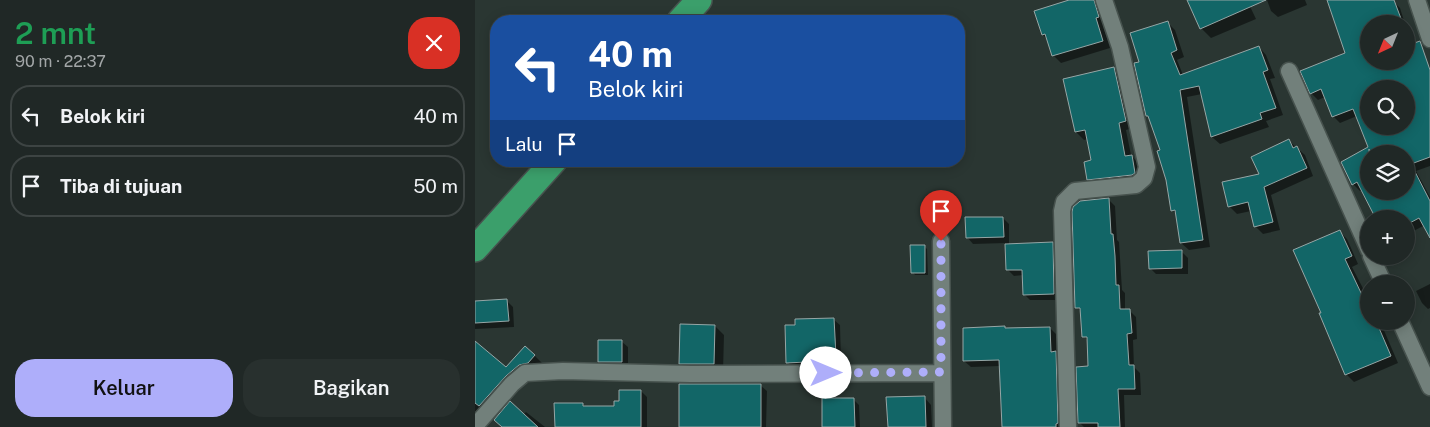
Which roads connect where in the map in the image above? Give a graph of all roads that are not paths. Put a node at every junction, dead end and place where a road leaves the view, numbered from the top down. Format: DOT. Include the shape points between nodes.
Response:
graph roads {
  1 [pos="699,0"];
  2 [pos="1104,0"];
  3 [pos="1417,0"];
  4 [pos="685,15"];
  5 [pos="1430,39"];
  6 [pos="1289,71"];
  7 [pos="549,167"];
  8 [pos="1360,230"];
  9 [pos="941,241"];
  10 [pos="475,249"];
  11 [pos="1405,330"];
  12 [pos="941,372"];
  13 [pos="1430,387"];
  14 [pos="475,426"];
  15 [pos="943,427"];
  16 [pos="1068,427"];
  1 -- 4 [label="main road"];
  2 -- 16 [label="street" via="1120,47 1147,168 1144,178 1136,185 1075,191 1064,202"];
  3 -- 5 [label="street"];
  6 -- 8 [label="street"];
  7 -- 10 [label="main road"];
  9 -- 12 [label="street"];
  11 -- 13 [label="street"];
  12 -- 14 [label="street" via="525,373"];
  12 -- 15 [label="street"];
}
